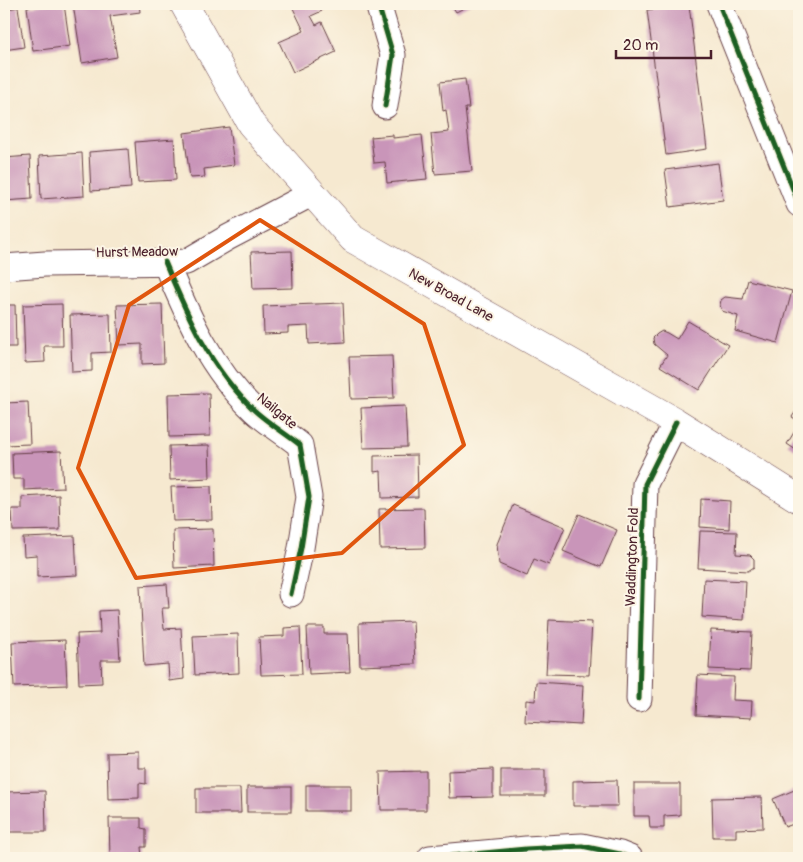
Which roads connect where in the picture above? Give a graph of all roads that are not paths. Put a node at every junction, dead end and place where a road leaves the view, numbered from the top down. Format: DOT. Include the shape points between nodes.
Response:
graph roads {
  1 [pos="184,4"];
  2 [pos="378,4"];
  3 [pos="719,4"];
  4 [pos="385,106"];
  5 [pos="312,193"];
  6 [pos="799,204"];
  7 [pos="165,262"];
  8 [pos="4,267"];
  9 [pos="676,422"];
  10 [pos="799,499"];
  11 [pos="291,594"];
  12 [pos="638,699"];
  13 [pos="430,858"];
  14 [pos="630,858"];
  1 -- 5 [label="main road, New Broad Lane" via="251,124"];
  2 -- 4 [label="street" via="393,56"];
  3 -- 6 [label="street"];
  5 -- 7 [label="street, Hurst Meadow" via="186,262"];
  5 -- 9 [label="main road, New Broad Lane" via="353,239"];
  7 -- 8 [label="street, Hurst Meadow"];
  7 -- 11 [label="street, Nailgate" via="190,321 217,366 254,410 300,445 309,497"];
  9 -- 10 [label="main road, New Broad Lane"];
  9 -- 12 [label="street, Waddington Fold" via="645,484"];
  13 -- 14 [label="street" via="582,846"];
}
